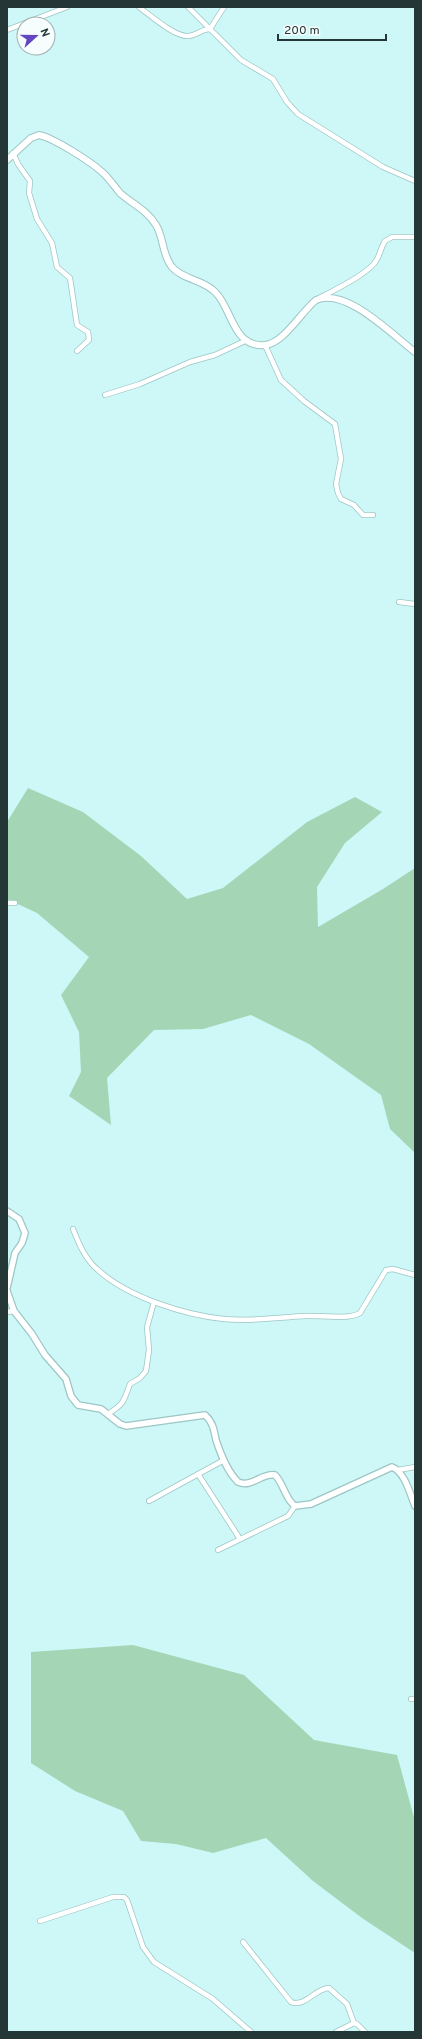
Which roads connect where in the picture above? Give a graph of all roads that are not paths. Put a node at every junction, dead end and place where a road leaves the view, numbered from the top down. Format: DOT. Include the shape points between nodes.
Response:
graph roads {
  1 [pos="67,7"];
  2 [pos="139,7"];
  3 [pos="188,7"];
  4 [pos="224,7"];
  5 [pos="210,29"];
  6 [pos="7,30"];
  7 [pos="13,153"];
  8 [pos="7,160"];
  9 [pos="415,181"];
  10 [pos="415,237"];
  11 [pos="321,297"];
  12 [pos="247,340"];
  13 [pos="265,345"];
  14 [pos="77,351"];
  15 [pos="415,352"];
  16 [pos="105,395"];
  17 [pos="373,515"];
  18 [pos="399,602"];
  19 [pos="415,604"];
  20 [pos="7,903"];
  21 [pos="15,903"];
  22 [pos="7,1211"];
  23 [pos="73,1229"];
  24 [pos="415,1275"];
  25 [pos="7,1290"];
  26 [pos="154,1302"];
  27 [pos="14,1311"];
  28 [pos="7,1312"];
  29 [pos="108,1414"];
  30 [pos="224,1460"];
  31 [pos="415,1467"];
  32 [pos="398,1470"];
  33 [pos="198,1474"];
  34 [pos="149,1501"];
  35 [pos="295,1506"];
  36 [pos="415,1506"];
  37 [pos="240,1539"];
  38 [pos="218,1550"];
  39 [pos="40,1921"];
  40 [pos="243,1942"];
  41 [pos="354,2023"];
  42 [pos="251,2032"];
  43 [pos="336,2032"];
  44 [pos="365,2032"];
  1 -- 6 [label="street"];
  2 -- 5 [label="street" via="168,28 185,36"];
  3 -- 5 [label="street"];
  4 -- 5 [label="street"];
  5 -- 9 [label="street" via="241,60 273,79 298,114 383,167"];
  7 -- 8 [label="main road"];
  7 -- 12 [label="main road" via="31,138 43,136 101,171 120,193 150,217 160,233 167,261 173,269 216,292 234,327"];
  7 -- 14 [label="street" via="30,181 29,193 37,219 52,243 57,267 70,278 76,325 88,332 89,340"];
  10 -- 11 [label="street" via="392,237 385,241 371,266"];
  11 -- 13 [label="main road" via="308,306 283,336"];
  11 -- 15 [label="main road" via="335,297 350,303"];
  12 -- 13 [label="main road"];
  12 -- 16 [label="street" via="215,355"];
  13 -- 17 [label="street" via="281,380 335,424 341,459 336,484 341,499 354,505 363,516"];
  18 -- 19 [label="street"];
  20 -- 21 [label="street"];
  22 -- 25 [label="street" via="19,1219 25,1233 22,1243 14,1253"];
  23 -- 26 [label="street" via="82,1251 97,1270 112,1281"];
  24 -- 26 [label="street" via="393,1269 386,1270 360,1313 355,1316 225,1319 186,1312"];
  25 -- 27 [label="street"];
  26 -- 29 [label="street" via="147,1327 149,1350 146,1370 140,1378 130,1384 125,1400 120,1406"];
  27 -- 28 [label="street"];
  27 -- 29 [label="street" via="45,1355 66,1379 74,1401 83,1407 101,1409"];
  29 -- 30 [label="street" via="126,1426 205,1414 213,1424"];
  30 -- 33 [label="street"];
  30 -- 35 [label="street" via="233,1477 243,1484 249,1484 265,1476 275,1476"];
  31 -- 32 [label="street"];
  32 -- 35 [label="street" via="389,1468 310,1504"];
  32 -- 36 [label="street"];
  33 -- 34 [label="street"];
  33 -- 37 [label="street"];
  35 -- 37 [label="street" via="288,1516"];
  37 -- 38 [label="street"];
  39 -- 42 [label="street" via="113,1897 124,1897 143,1947 154,1962 213,1999"];
  40 -- 41 [label="street" via="291,2002 300,2003 318,1991 329,1988 347,2004"];
  41 -- 43 [label="street"];
  41 -- 44 [label="street"];
}
